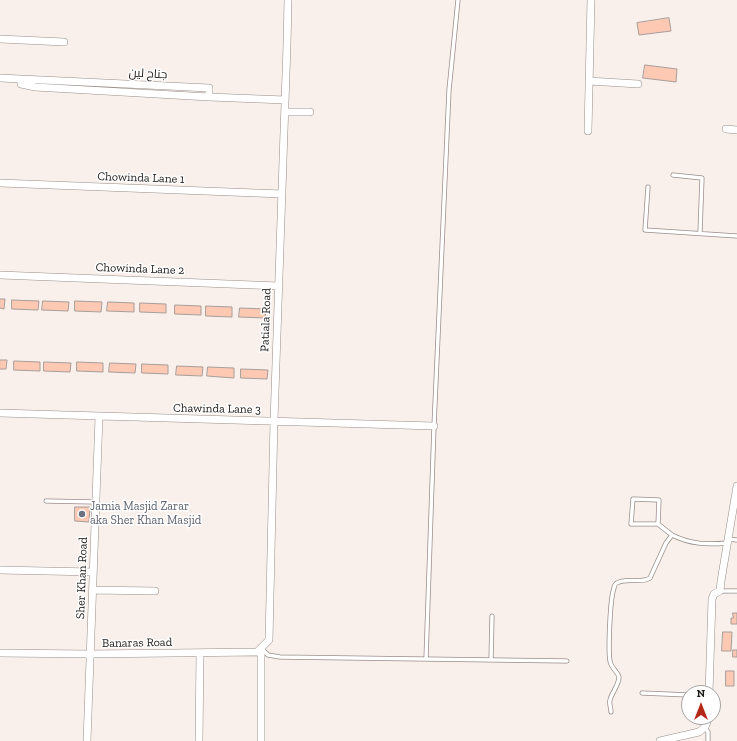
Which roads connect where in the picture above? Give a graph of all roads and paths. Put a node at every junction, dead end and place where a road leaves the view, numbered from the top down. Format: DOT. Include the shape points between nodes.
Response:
graph roads {
  1 [pos="288,0"];
  2 [pos="458,0"];
  3 [pos="591,0"];
  4 [pos="0,39"];
  5 [pos="64,42"];
  6 [pos="0,78"];
  7 [pos="21,79"];
  8 [pos="589,81"];
  9 [pos="85,82"];
  10 [pos="638,84"];
  11 [pos="138,85"];
  12 [pos="85,90"];
  13 [pos="138,93"];
  14 [pos="209,97"];
  15 [pos="285,100"];
  16 [pos="285,112"];
  17 [pos="310,112"];
  18 [pos="726,129"];
  19 [pos="737,130"];
  20 [pos="588,131"];
  21 [pos="673,175"];
  22 [pos="0,183"];
  23 [pos="648,187"];
  24 [pos="282,194"];
  25 [pos="700,233"];
  26 [pos="737,236"];
  27 [pos="0,275"];
  28 [pos="279,286"];
  29 [pos="0,413"];
  30 [pos="99,417"];
  31 [pos="274,421"];
  32 [pos="434,426"];
  33 [pos="737,486"];
  34 [pos="46,501"];
  35 [pos="96,502"];
  36 [pos="658,524"];
  37 [pos="672,535"];
  38 [pos="737,540"];
  39 [pos="727,541"];
  40 [pos="0,570"];
  41 [pos="93,572"];
  42 [pos="93,590"];
  43 [pos="155,591"];
  44 [pos="720,591"];
  45 [pos="737,591"];
  46 [pos="492,616"];
  47 [pos="261,648"];
  48 [pos="0,653"];
  49 [pos="200,653"];
  50 [pos="89,654"];
  51 [pos="426,659"];
  52 [pos="491,660"];
  53 [pos="567,661"];
  54 [pos="709,685"];
  55 [pos="642,693"];
  56 [pos="681,695"];
  57 [pos="611,712"];
  58 [pos="705,727"];
  59 [pos="87,741"];
  60 [pos="199,741"];
  61 [pos="261,741"];
  62 [pos="660,741"];
  63 [pos="708,741"];
  1 -- 15 [label="street, Patiala Road"];
  2 -- 32 [label="lane" via="449,90"];
  3 -- 8 [label="street"];
  4 -- 5 [label="street"];
  6 -- 7 [label="street, جناح لین"];
  7 -- 9 [label="street, جناح لین"];
  7 -- 12 [label="street" via="24,86"];
  8 -- 10 [label="street"];
  8 -- 20 [label="street"];
  9 -- 11 [label="street, جناح لین"];
  9 -- 12 [label="street"];
  11 -- 13 [label="street"];
  11 -- 14 [label="street, جناح لین" via="209,88"];
  12 -- 13 [label="street"];
  13 -- 14 [label="street"];
  14 -- 15 [label="street"];
  15 -- 16 [label="street, Patiala Road"];
  16 -- 17 [label="street"];
  16 -- 24 [label="street, Patiala Road"];
  18 -- 19 [label="street"];
  21 -- 25 [label="lane" via="702,178"];
  22 -- 24 [label="street, Chowinda Lane 1"];
  23 -- 25 [label="lane" via="645,230"];
  24 -- 28 [label="street, Patiala Road"];
  25 -- 26 [label="lane"];
  27 -- 28 [label="street, Chowinda Lane 2"];
  28 -- 31 [label="street, Patiala Road"];
  29 -- 30 [label="street, Chawinda Lane 3"];
  30 -- 31 [label="street, Chawinda Lane 3"];
  30 -- 35 [label="street, Sher Khan Road"];
  31 -- 32 [label="street, Chawinda Lane 3"];
  31 -- 47 [label="street, Patiala Road" via="269,640"];
  32 -- 51 [label="lane"];
  33 -- 39 [label="street"];
  34 -- 35 [label="lane"];
  35 -- 41 [label="street, Sher Khan Road"];
  36 -- 36 [label="lane" via="659,500 633,500 631,524"];
  36 -- 37 [label="lane"];
  37 -- 39 [label="lane" via="688,542 717,544"];
  37 -- 57 [label="lane" via="661,552 650,578 646,581 617,583 614,586 610,662 619,679 610,701"];
  38 -- 39 [label="lane"];
  39 -- 44 [label="street"];
  40 -- 41 [label="street"];
  41 -- 42 [label="street, Sher Khan Road"];
  42 -- 43 [label="street"];
  42 -- 50 [label="street, Sher Khan Road"];
  44 -- 45 [label="lane"];
  44 -- 54 [label="street" via="714,594 712,603"];
  46 -- 52 [label="lane"];
  47 -- 49 [label="street, Banaras Road" via="257,652"];
  47 -- 51 [label="lane" via="268,655 280,657"];
  47 -- 61 [label="street"];
  48 -- 50 [label="street, Banaras Road"];
  49 -- 50 [label="street, Banaras Road"];
  49 -- 60 [label="street"];
  50 -- 59 [label="street, Sher Khan Road"];
  51 -- 52 [label="lane"];
  52 -- 53 [label="lane"];
  55 -- 56 [label="lane"];
  58 -- 62 [label="street" via="699,732"];
  58 -- 63 [label="lane"];
}
